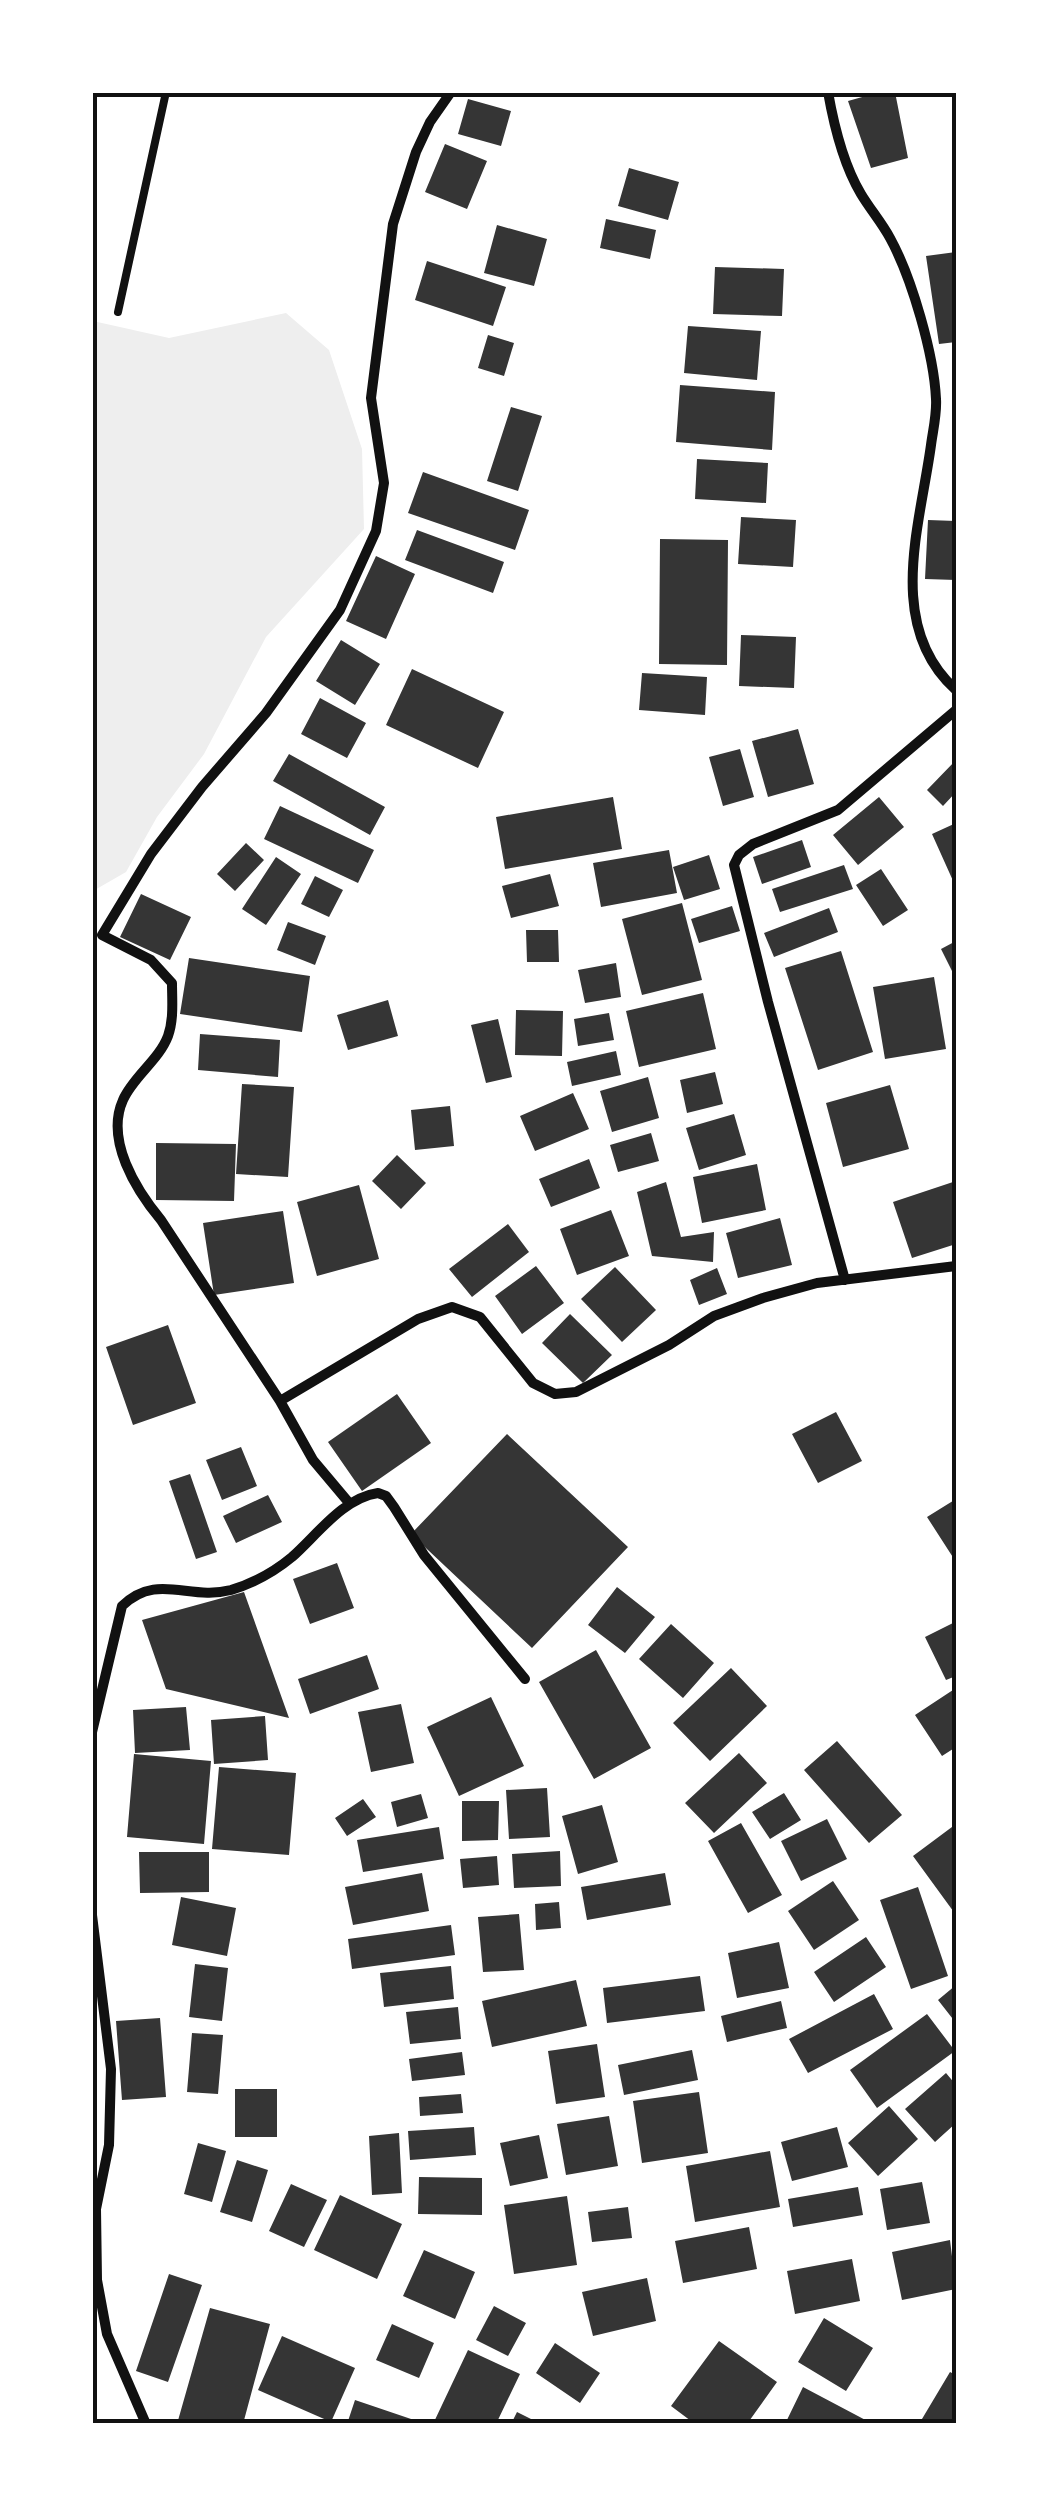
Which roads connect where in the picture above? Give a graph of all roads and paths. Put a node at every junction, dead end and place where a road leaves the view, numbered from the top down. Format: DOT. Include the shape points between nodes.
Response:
graph roads {
  1 [pos="166,92"];
  2 [pos="451,92"];
  3 [pos="828,92"];
  4 [pos="118,312"];
  5 [pos="956,690"];
  6 [pos="956,710"];
  7 [pos="98,932"];
  8 [pos="956,1266"];
  9 [pos="845,1280"];
  10 [pos="280,1402"];
  11 [pos="350,1504"];
  12 [pos="525,1679"];
  13 [pos="92,1732"];
  14 [pos="92,1916"];
  15 [pos="146,2424"];
  1 -- 4 [label="lane"];
  2 -- 7 [label="street" via="416,152 393,224 371,398 384,483 376,531 340,610"];
  3 -- 5 [label="street" via="852,175 891,240 932,358 937,404 912,582 916,627 942,678"];
  6 -- 9 [label="street" via="838,810 752,844 734,865"];
  7 -- 10 [label="street" via="151,960 172,982 166,1041 123,1100 117,1127 125,1157 142,1196"];
  8 -- 9 [label="street"];
  9 -- 10 [label="street" via="714,1316 576,1392 554,1394 533,1383 480,1318 452,1307 418,1319"];
  10 -- 11 [label="street" via="313,1460"];
  11 -- 12 [label="street" via="370,1494 386,1496 424,1555"];
  11 -- 13 [label="street" via="264,1578 228,1591 156,1587 136,1593 122,1606"];
  14 -- 15 [label="street" via="112,2070 109,2145 96,2210 96,2280 107,2334"];
}
